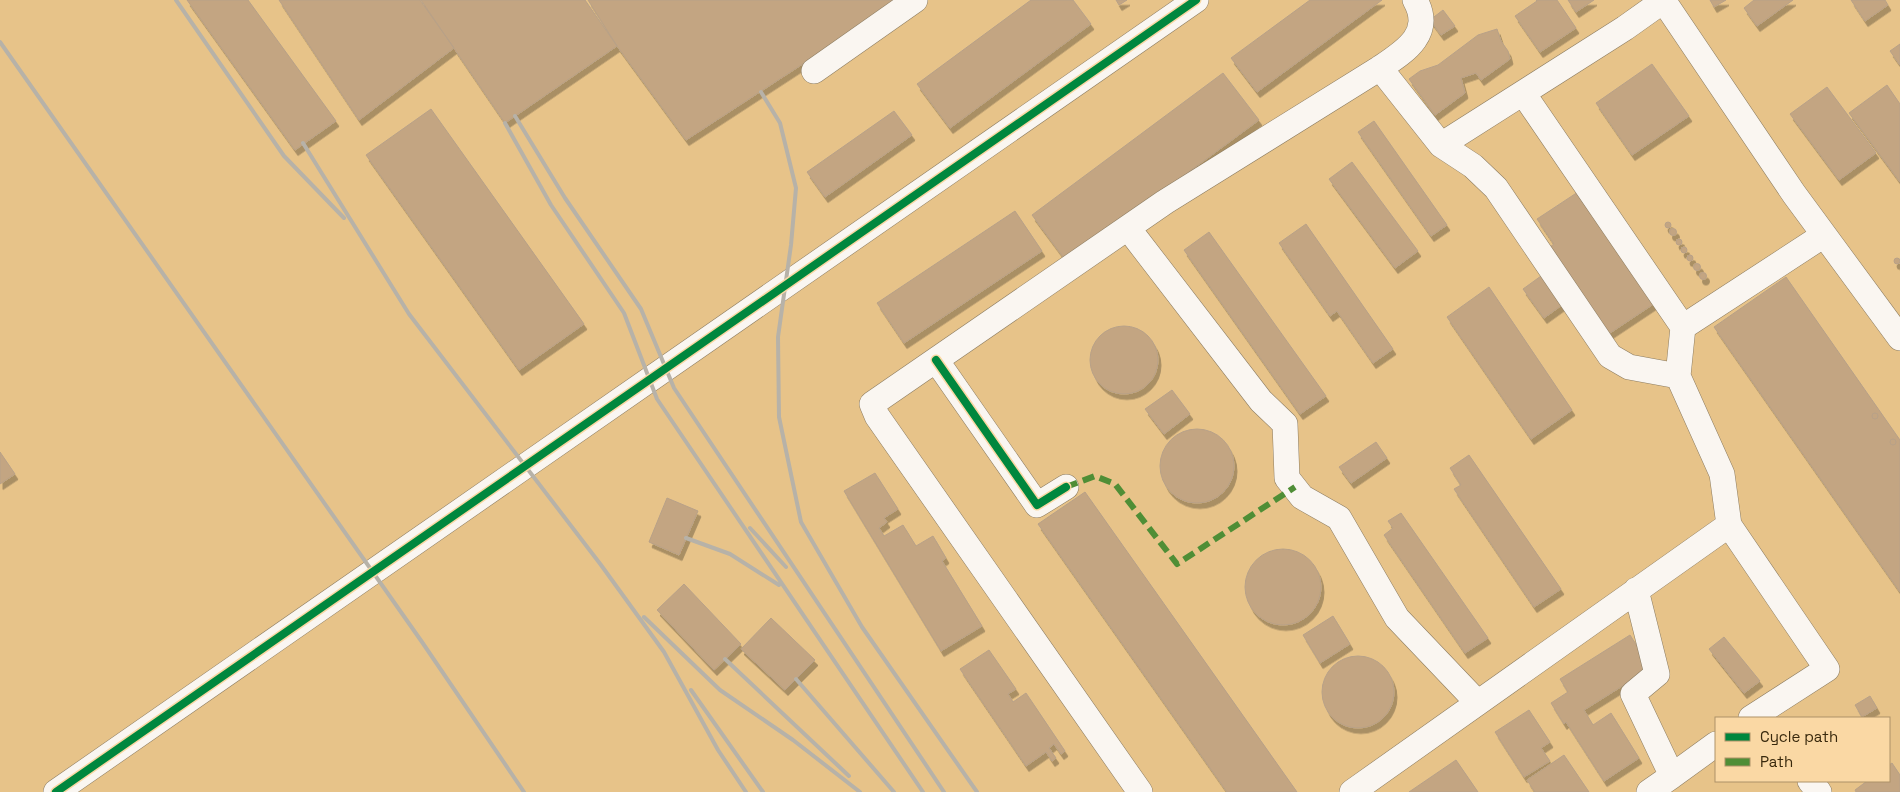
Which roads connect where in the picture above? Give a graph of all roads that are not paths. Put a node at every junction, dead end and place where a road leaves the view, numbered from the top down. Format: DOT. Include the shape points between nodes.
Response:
graph roads {
  1 [pos="915,0"];
  2 [pos="1196,0"];
  3 [pos="1415,0"];
  4 [pos="1663,0"];
  5 [pos="1380,68"];
  6 [pos="814,71"];
  7 [pos="1523,93"];
  8 [pos="1442,145"];
  9 [pos="1128,228"];
  10 [pos="1824,234"];
  11 [pos="1683,327"];
  12 [pos="1900,338"];
  13 [pos="936,360"];
  14 [pos="1678,376"];
  15 [pos="1066,487"];
  16 [pos="1729,524"];
  17 [pos="1636,590"];
  18 [pos="1477,702"];
  19 [pos="1759,716"];
  20 [pos="1715,745"];
  21 [pos="1672,776"];
  22 [pos="1811,782"];
  23 [pos="56,792"];
  24 [pos="1140,792"];
  25 [pos="1352,792"];
  26 [pos="1649,792"];
  27 [pos="1819,792"];
  1 -- 6 [label="street"];
  2 -- 23 [label="street"];
  3 -- 5 [label="street" via="1421,16 1414,42"];
  4 -- 7 [label="street"];
  4 -- 10 [label="street"];
  5 -- 8 [label="street"];
  5 -- 9 [label="street"];
  7 -- 8 [label="street"];
  7 -- 11 [label="street"];
  8 -- 14 [label="street" via="1473,166 1496,188 1610,356 1629,367"];
  9 -- 13 [label="street"];
  9 -- 18 [label="street" via="1261,402 1285,424 1287,478 1302,497 1338,518 1397,618"];
  10 -- 11 [label="street"];
  10 -- 12 [label="street"];
  11 -- 14 [label="street"];
  13 -- 15 [label="street" via="1037,505"];
  13 -- 24 [label="street" via="872,404 877,416"];
  14 -- 16 [label="street" via="1722,474"];
  16 -- 17 [label="street"];
  16 -- 19 [label="street" via="1827,669"];
  17 -- 18 [label="street"];
  17 -- 21 [label="street" via="1657,674 1633,694"];
  18 -- 25 [label="street"];
  20 -- 21 [label="street"];
  21 -- 26 [label="street"];
  22 -- 27 [label="street"];
}
